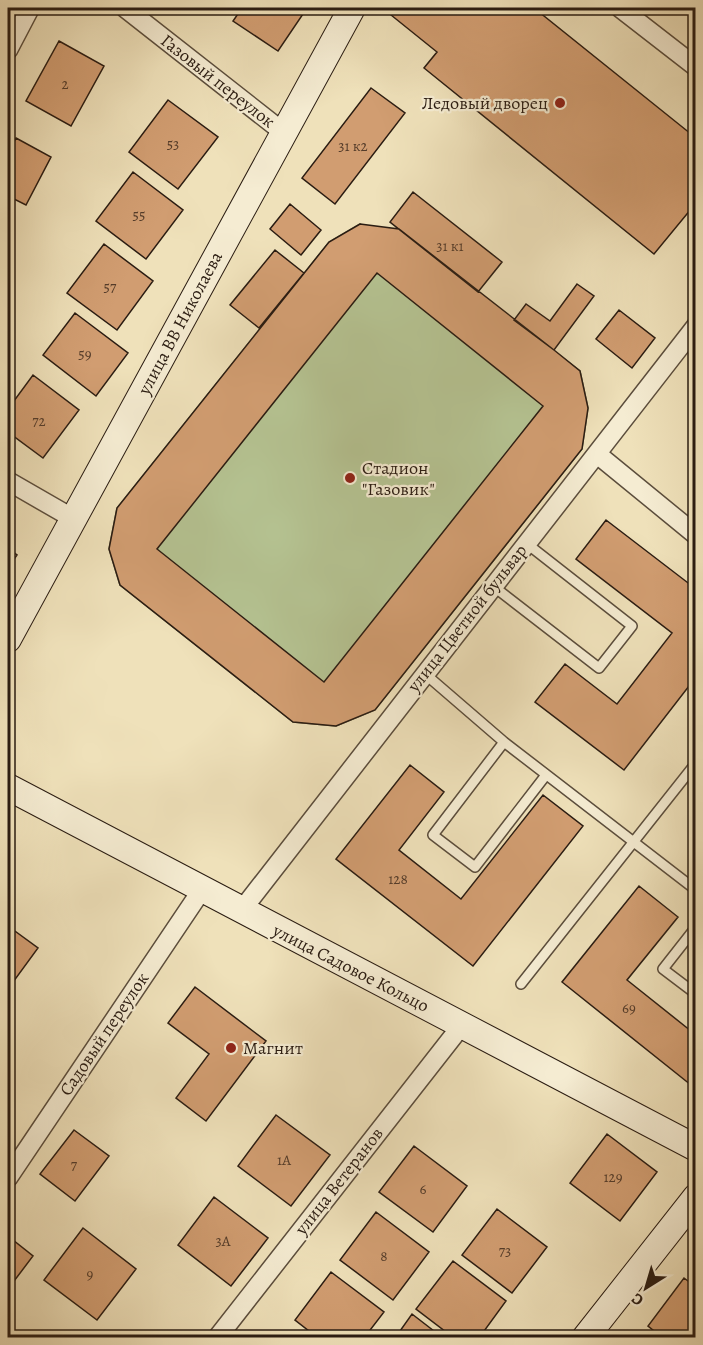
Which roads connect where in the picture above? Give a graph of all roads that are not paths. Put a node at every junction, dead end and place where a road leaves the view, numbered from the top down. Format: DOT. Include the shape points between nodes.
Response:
graph roads {
  1 [pos="30,8"];
  2 [pos="125,8"];
  3 [pos="352,8"];
  4 [pos="620,8"];
  5 [pos="8,50"];
  6 [pos="696,67"];
  7 [pos="283,132"];
  8 [pos="696,326"];
  9 [pos="597,454"];
  10 [pos="8,481"];
  11 [pos="74,519"];
  12 [pos="696,535"];
  13 [pos="526,543"];
  14 [pos="492,586"];
  15 [pos="8,639"];
  16 [pos="424,673"];
  17 [pos="504,742"];
  18 [pos="696,763"];
  19 [pos="546,775"];
  20 [pos="8,787"];
  21 [pos="633,842"];
  22 [pos="696,890"];
  23 [pos="201,891"];
  24 [pos="241,911"];
  25 [pos="696,927"];
  26 [pos="521,984"];
  27 [pos="696,994"];
  28 [pos="462,1025"];
  29 [pos="696,1148"];
  30 [pos="8,1178"];
  31 [pos="696,1197"];
  32 [pos="217,1338"];
  33 [pos="585,1338"];
  1 -- 5 [label="street"];
  2 -- 7 [label="street, Газовый переулок"];
  3 -- 7 [label="street, улица ВВ Николаева"];
  4 -- 6 [label="street"];
  7 -- 11 [label="street, улица ВВ Николаева"];
  8 -- 9 [label="street, улица Цветной бульвар"];
  9 -- 12 [label="street"];
  9 -- 13 [label="street, улица Цветной бульвар"];
  10 -- 11 [label="street"];
  11 -- 15 [label="street, улица ВВ Николаева"];
  13 -- 14 [label="street, улица Цветной бульвар"];
  13 -- 14 [label="lane" via="632,626 619,643 599,668"];
  14 -- 16 [label="street, улица Цветной бульвар"];
  16 -- 17 [label="lane"];
  16 -- 24 [label="street, улица Цветной бульвар"];
  17 -- 19 [label="lane"];
  17 -- 19 [label="lane" via="433,835 475,867"];
  18 -- 21 [label="lane"];
  19 -- 21 [label="lane"];
  20 -- 23 [label="street, улица Садовое Кольцо"];
  21 -- 22 [label="lane"];
  21 -- 26 [label="lane"];
  23 -- 24 [label="street, улица Садовое Кольцо"];
  23 -- 30 [label="street, Садовый переулок"];
  24 -- 28 [label="street, улица Садовое Кольцо"];
  25 -- 27 [label="lane" via="663,969"];
  28 -- 29 [label="street, улица Садовое Кольцо"];
  28 -- 32 [label="street, улица Ветеранов"];
  31 -- 33 [label="street"];
}
